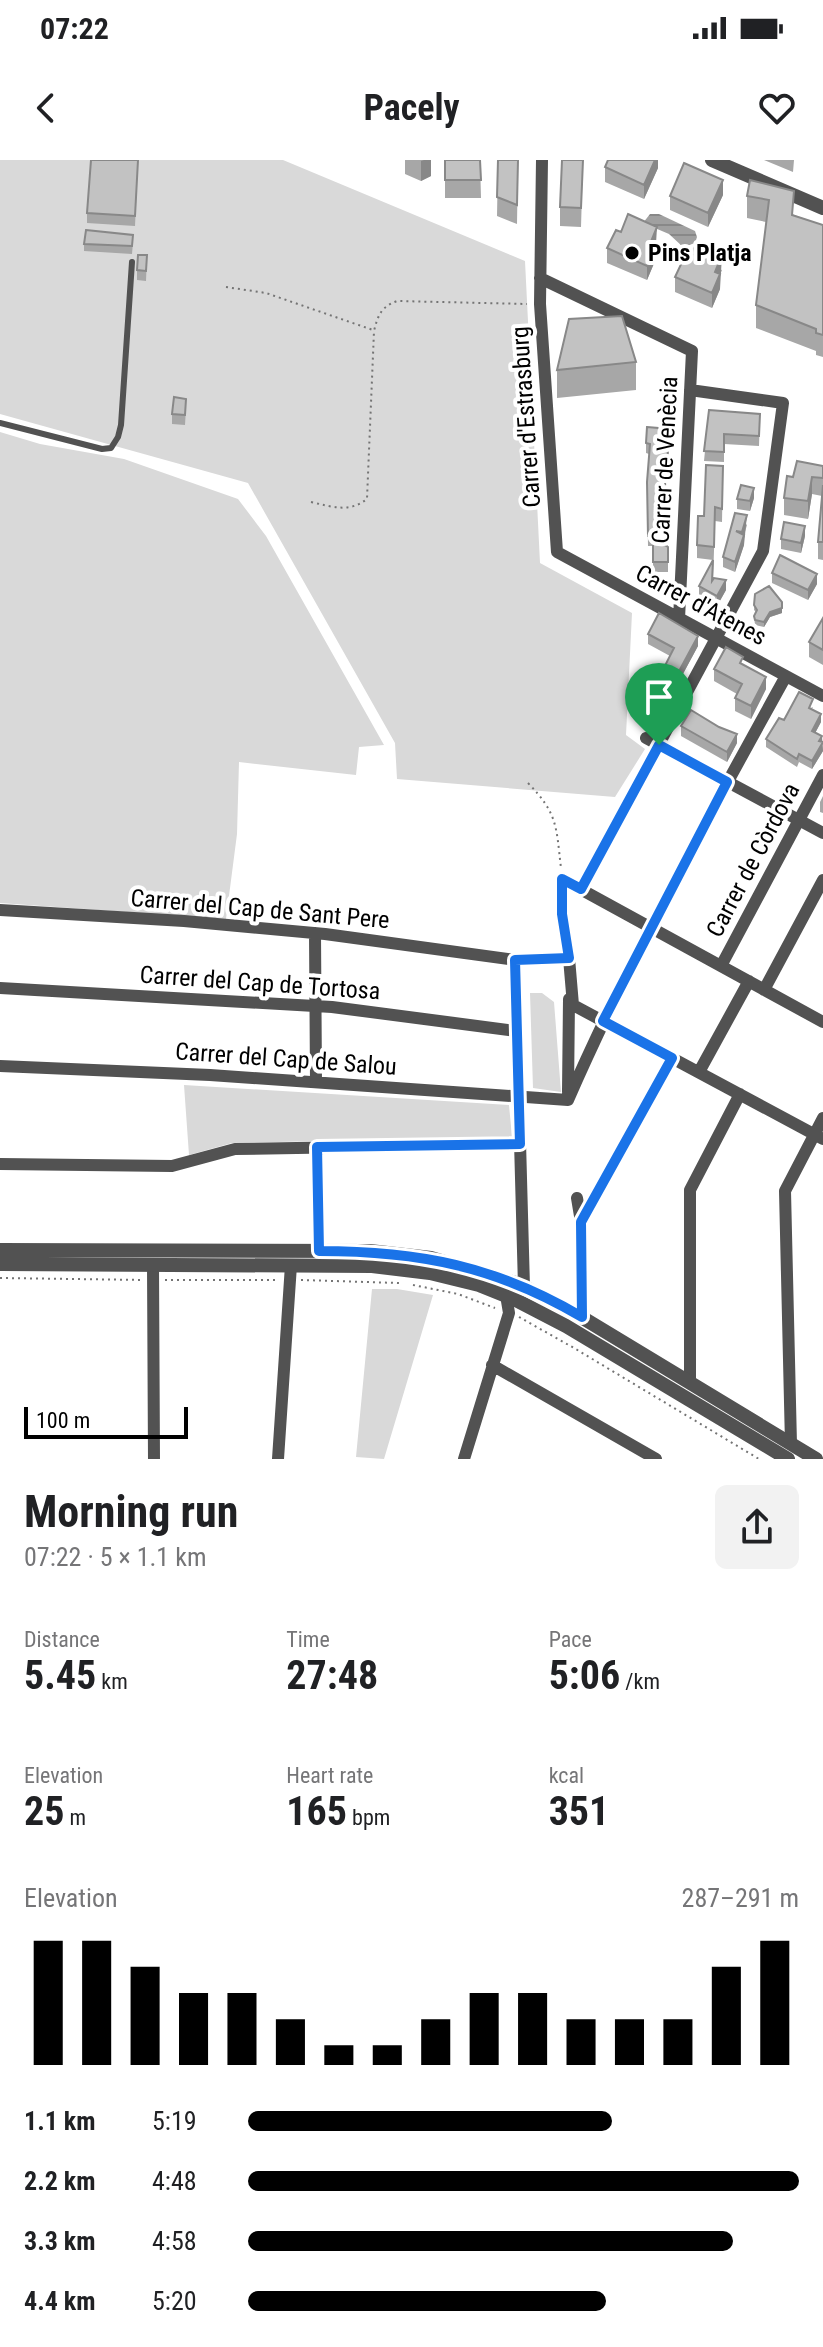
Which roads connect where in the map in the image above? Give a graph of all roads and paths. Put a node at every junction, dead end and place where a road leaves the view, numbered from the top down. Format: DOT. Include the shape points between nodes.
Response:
graph roads {
  1 [pos="542,160"];
  2 [pos="712,160"];
  3 [pos="741,166"];
  4 [pos="823,208"];
  5 [pos="132,262"];
  6 [pos="540,278"];
  7 [pos="226,287"];
  8 [pos="540,304"];
  9 [pos="374,331"];
  10 [pos="690,390"];
  11 [pos="0,423"];
  12 [pos="311,502"];
  13 [pos="557,552"];
  14 [pos="679,619"];
  15 [pos="716,639"];
  16 [pos="786,676"];
  17 [pos="823,696"];
  18 [pos="646,738"];
  19 [pos="659,745"];
  20 [pos="823,775"];
  21 [pos="727,782"];
  22 [pos="528,783"];
  23 [pos="798,820"];
  24 [pos="823,833"];
  25 [pos="562,879"];
  26 [pos="823,880"];
  27 [pos="581,889"];
  28 [pos="0,910"];
  29 [pos="651,928"];
  30 [pos="315,933"];
  31 [pos="569,958"];
  32 [pos="515,960"];
  33 [pos="721,966"];
  34 [pos="749,981"];
  35 [pos="0,988"];
  36 [pos="764,990"];
  37 [pos="315,1006"];
  38 [pos="603,1021"];
  39 [pos="823,1022"];
  40 [pos="516,1031"];
  41 [pos="672,1058"];
  42 [pos="0,1066"];
  43 [pos="699,1072"];
  44 [pos="316,1082"];
  45 [pos="740,1094"];
  46 [pos="518,1096"];
  47 [pos="568,1100"];
  48 [pos="823,1118"];
  49 [pos="818,1137"];
  50 [pos="520,1144"];
  51 [pos="317,1147"];
  52 [pos="0,1164"];
  53 [pos="577,1198"];
  54 [pos="581,1222"];
  55 [pos="0,1250"];
  56 [pos="319,1251"];
  57 [pos="0,1264"];
  58 [pos="290,1272"];
  59 [pos="154,1273"];
  60 [pos="0,1278"];
  61 [pos="524,1287"];
  62 [pos="506,1295"];
  63 [pos="509,1313"];
  64 [pos="582,1317"];
  65 [pos="492,1365"];
  66 [pos="690,1383"];
  67 [pos="790,1451"];
  68 [pos="154,1459"];
  69 [pos="278,1459"];
  70 [pos="464,1459"];
  71 [pos="656,1459"];
  72 [pos="759,1459"];
  73 [pos="816,1459"];
  1 -- 6 [label="street, Carrer d'Estrasburg"];
  2 -- 3 [label="street"];
  3 -- 4 [label="street"];
  5 -- 11 [label="lane" via="121,425 111,448"];
  6 -- 8 [label="street, Carrer d'Estrasburg"];
  6 -- 10 [label="street, Carrer de Venècia" via="692,351"];
  7 -- 9 [label="path" via="266,293"];
  8 -- 9 [label="path" via="397,301 378,315"];
  8 -- 13 [label="street, Carrer d'Estrasburg"];
  9 -- 12 [label="path" via="367,499 355,508 340,509"];
  10 -- 14 [label="street, Carrer de Venècia"];
  10 -- 15 [label="street" via="783,403 763,551"];
  13 -- 14 [label="street, Carrer d'Atenes"];
  14 -- 15 [label="street, Carrer d'Atenes"];
  15 -- 16 [label="street, Carrer d'Atenes"];
  15 -- 19 [label="street"];
  16 -- 17 [label="street, Carrer d'Atenes"];
  16 -- 21 [label="street"];
  18 -- 19 [label="street"];
  19 -- 21 [label="street"];
  19 -- 27 [label="street"];
  20 -- 23 [label="street, Carrer de Còrdova"];
  21 -- 23 [label="street"];
  21 -- 29 [label="street"];
  22 -- 25 [label="path" via="554,817"];
  23 -- 24 [label="street"];
  23 -- 33 [label="street, Carrer de Còrdova"];
  25 -- 27 [label="street"];
  25 -- 31 [label="path"];
  26 -- 36 [label="street"];
  27 -- 29 [label="street"];
  28 -- 30 [label="street, Carrer del Cap de Sant Pere"];
  29 -- 33 [label="street"];
  29 -- 38 [label="street"];
  30 -- 32 [label="street, Carrer del Cap de Sant Pere"];
  30 -- 37 [label="street"];
  31 -- 32 [label="street, Carrer del Cap de Sant Pere"];
  31 -- 38 [label="street" via="573,1005"];
  31 -- 47 [label="street"];
  32 -- 40 [label="street"];
  33 -- 34 [label="street"];
  34 -- 36 [label="street"];
  34 -- 43 [label="street"];
  35 -- 37 [label="street, Carrer del Cap de Tortosa"];
  36 -- 39 [label="street"];
  37 -- 40 [label="street, Carrer del Cap de Tortosa"];
  37 -- 44 [label="street"];
  38 -- 41 [label="street"];
  38 -- 47 [label="street"];
  40 -- 46 [label="street"];
  41 -- 43 [label="street"];
  41 -- 54 [label="street"];
  42 -- 44 [label="street, Carrer del Cap de Salou"];
  43 -- 45 [label="street"];
  44 -- 46 [label="street, Carrer del Cap de Salou"];
  45 -- 49 [label="street"];
  45 -- 66 [label="street" via="690,1190"];
  46 -- 47 [label="street, Carrer del Cap de Salou"];
  46 -- 50 [label="street"];
  48 -- 49 [label="street"];
  49 -- 67 [label="street" via="785,1191"];
  50 -- 51 [label="street"];
  50 -- 61 [label="street"];
  51 -- 52 [label="street" via="235,1149 172,1166"];
  51 -- 56 [label="street"];
  53 -- 54 [label="street"];
  54 -- 64 [label="street"];
  55 -- 56 [label="street"];
  56 -- 61 [label="street" via="431,1258"];
  57 -- 59 [label="street"];
  58 -- 59 [label="street"];
  58 -- 59 [label="path"];
  58 -- 62 [label="street" via="372,1266 430,1273"];
  58 -- 63 [label="path" via="407,1283"];
  58 -- 69 [label="street"];
  59 -- 60 [label="path"];
  59 -- 68 [label="street"];
  61 -- 64 [label="street"];
  62 -- 63 [label="street"];
  62 -- 67 [label="street"];
  63 -- 65 [label="street"];
  63 -- 72 [label="path"];
  64 -- 66 [label="street"];
  65 -- 70 [label="street"];
  65 -- 71 [label="street"];
  66 -- 67 [label="street"];
  67 -- 73 [label="street"];
}
